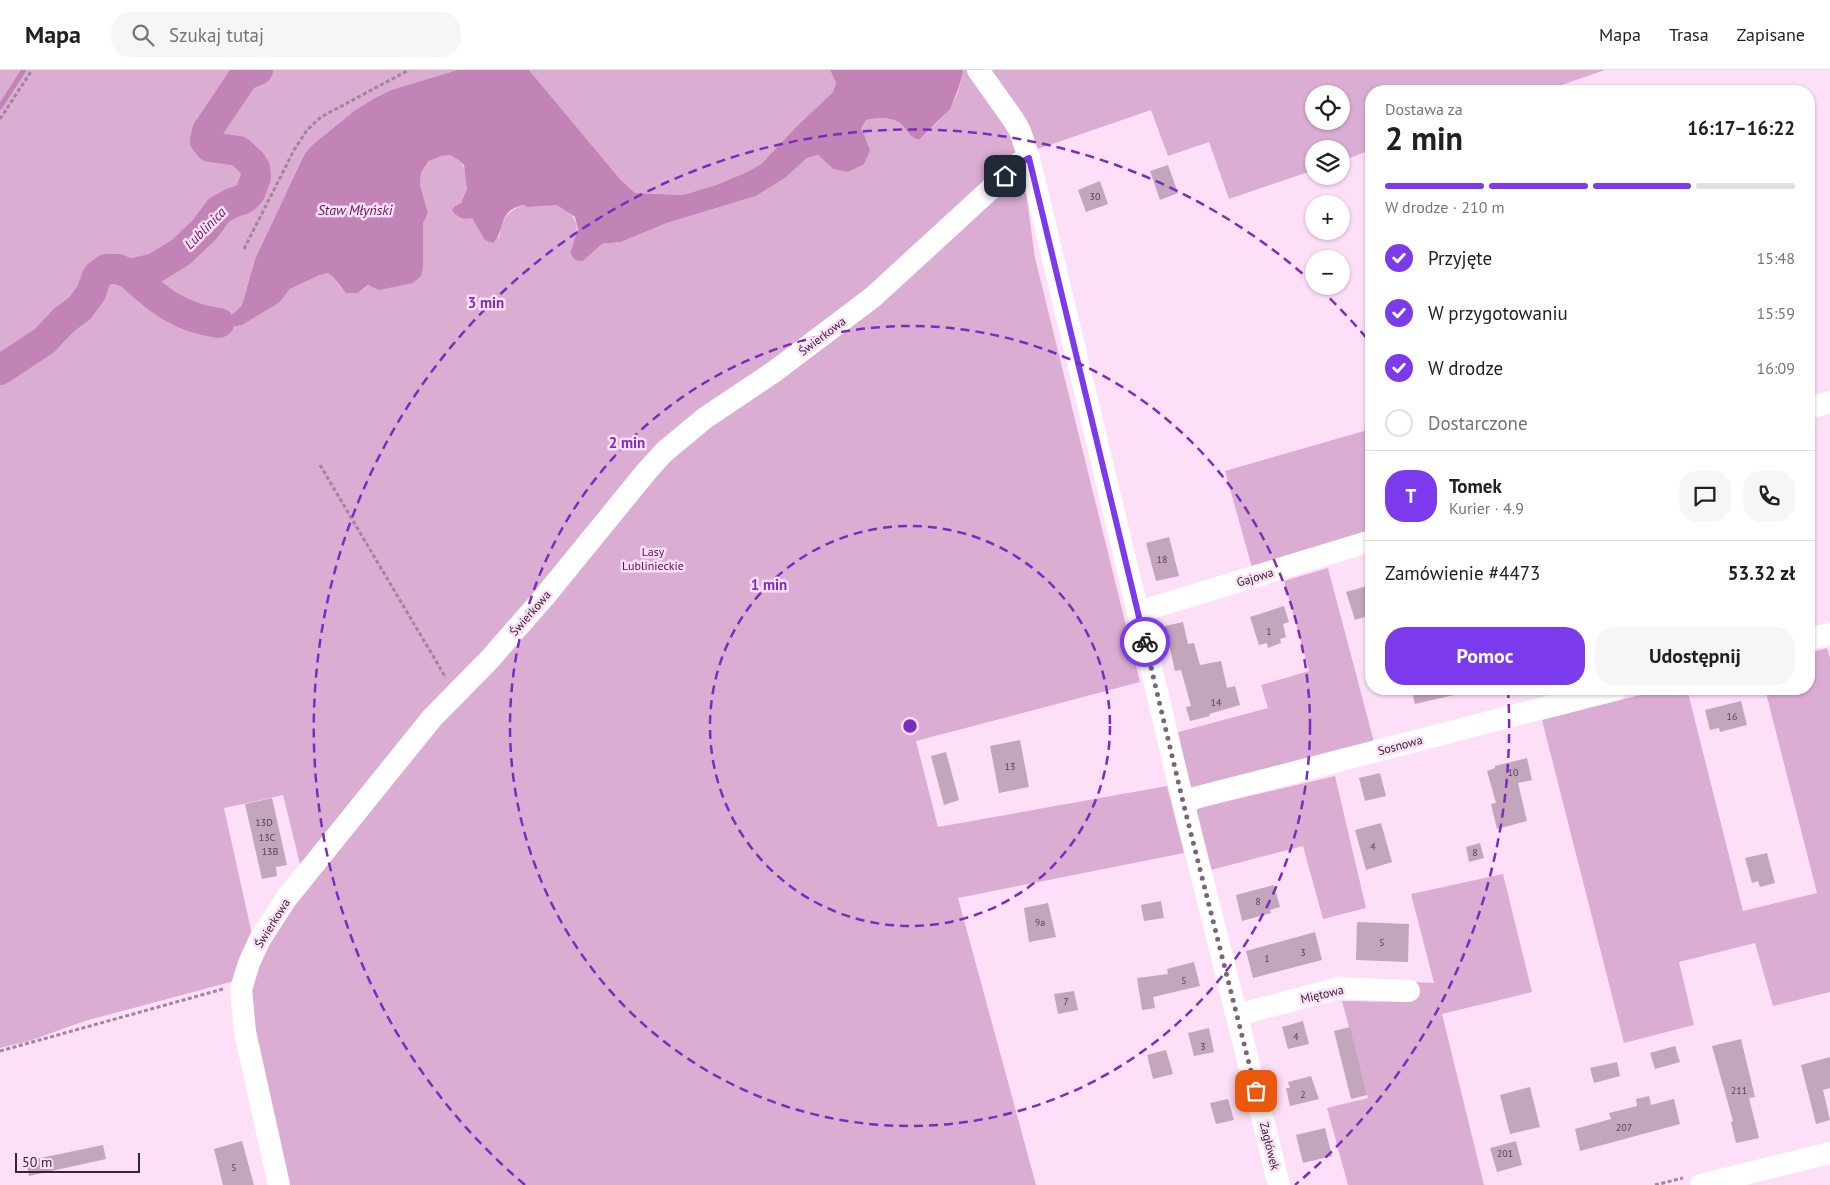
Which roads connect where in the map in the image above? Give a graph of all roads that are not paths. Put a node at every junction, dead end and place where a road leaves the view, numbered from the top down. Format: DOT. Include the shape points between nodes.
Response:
graph roads {
  1 [pos="978,70"];
  2 [pos="1029,158"];
  3 [pos="1830,402"];
  4 [pos="1815,406"];
  5 [pos="1365,543"];
  6 [pos="1138,612"];
  7 [pos="1830,634"];
  8 [pos="1815,638"];
  9 [pos="1594,695"];
  10 [pos="1183,802"];
  11 [pos="1409,992"];
  12 [pos="1237,1015"];
  13 [pos="1830,1153"];
  14 [pos="279,1185"];
  15 [pos="1279,1185"];
  16 [pos="1702,1185"];
  1 -- 2 [label="street, Zagłówek" via="1020,131"];
  2 -- 6 [label="street, Zagłówek"];
  2 -- 14 [label="street, Świerkowa" via="1018,164 896,277 839,324 705,418 664,452 545,596 432,718 286,899 260,939 241,989 247,1041"];
  3 -- 4 [label="street"];
  5 -- 6 [label="street, Gajowa"];
  6 -- 10 [label="street, Zagłówek"];
  7 -- 8 [label="street"];
  9 -- 10 [label="street, Sosnowa"];
  10 -- 12 [label="street, Zagłówek"];
  11 -- 12 [label="street, Miętowa" via="1339,988"];
  12 -- 15 [label="street, Zagłówek"];
  13 -- 16 [label="street"];
}
